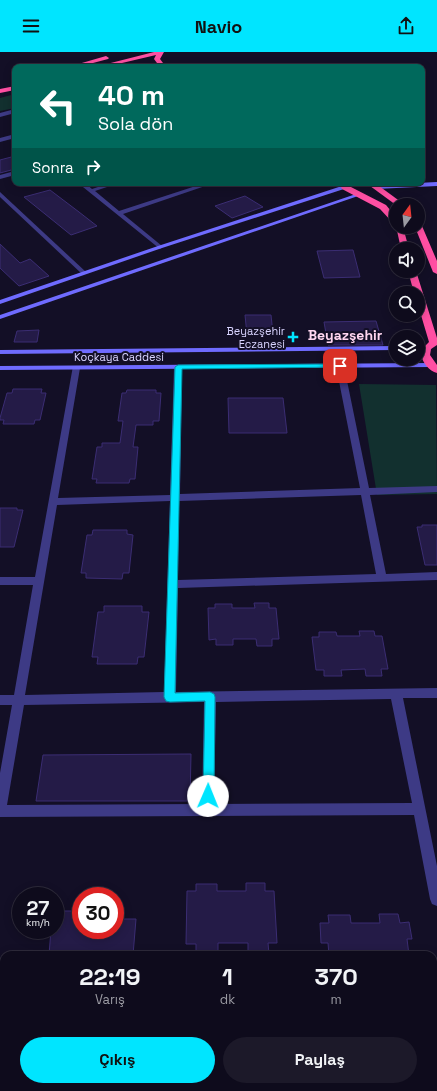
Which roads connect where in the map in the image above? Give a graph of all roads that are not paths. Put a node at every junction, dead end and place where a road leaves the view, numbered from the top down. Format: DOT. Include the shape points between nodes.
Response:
graph roads {
  1 [pos="133,52"];
  2 [pos="161,52"];
  3 [pos="127,60"];
  4 [pos="133,63"];
  5 [pos="83,64"];
  6 [pos="110,64"];
  7 [pos="160,64"];
  8 [pos="12,89"];
  9 [pos="0,91"];
  10 [pos="12,112"];
  11 [pos="0,115"];
  12 [pos="12,137"];
  13 [pos="0,140"];
  14 [pos="12,174"];
  15 [pos="0,177"];
  16 [pos="425,178"];
  17 [pos="437,178"];
  18 [pos="425,184"];
  19 [pos="437,184"];
  20 [pos="85,186"];
  21 [pos="105,186"];
  22 [pos="202,186"];
  23 [pos="344,186"];
  24 [pos="348,186"];
  25 [pos="374,186"];
  26 [pos="374,186"];
  27 [pos="90,190"];
  28 [pos="0,194"];
  29 [pos="358,195"];
  30 [pos="391,198"];
  31 [pos="118,213"];
  32 [pos="389,214"];
  33 [pos="422,234"];
  34 [pos="160,247"];
  35 [pos="437,272"];
  36 [pos="84,273"];
  37 [pos="414,278"];
  38 [pos="0,302"];
  39 [pos="0,317"];
  40 [pos="429,345"];
  41 [pos="389,348"];
  42 [pos="0,352"];
  43 [pos="340,366"];
  44 [pos="178,367"];
  45 [pos="433,367"];
  46 [pos="0,368"];
  47 [pos="76,368"];
  48 [pos="437,489"];
  49 [pos="365,491"];
  50 [pos="175,498"];
  51 [pos="53,502"];
  52 [pos="437,576"];
  53 [pos="382,578"];
  54 [pos="0,581"];
  55 [pos="39,581"];
  56 [pos="173,584"];
  57 [pos="396,693"];
  58 [pos="437,693"];
  59 [pos="170,697"];
  60 [pos="210,697"];
  61 [pos="0,700"];
  62 [pos="19,700"];
  63 [pos="0,808"];
  64 [pos="418,809"];
  65 [pos="208,810"];
  66 [pos="0,811"];
  67 [pos="437,900"];
  1 -- 5 [label="highway"];
  2 -- 3 [label="highway"];
  2 -- 7 [label="highway" via="157,57"];
  3 -- 4 [label="highway"];
  3 -- 6 [label="highway"];
  8 -- 9 [label="highway"];
  10 -- 11 [label="street"];
  12 -- 13 [label="street"];
  14 -- 15 [label="street"];
  16 -- 17 [label="main road"];
  18 -- 19 [label="main road"];
  20 -- 27 [label="street"];
  21 -- 27 [label="street"];
  22 -- 31 [label="street"];
  23 -- 34 [label="main road"];
  24 -- 29 [label="highway"];
  25 -- 29 [label="highway" via="376,189 370,193"];
  26 -- 30 [label="highway"];
  27 -- 31 [label="street"];
  28 -- 36 [label="street"];
  29 -- 32 [label="highway"];
  29 -- 39 [label="main road"];
  31 -- 34 [label="street"];
  33 -- 35 [label="highway"];
  34 -- 36 [label="main road"];
  36 -- 38 [label="main road"];
  37 -- 40 [label="highway"];
  40 -- 45 [label="highway" via="425,353 426,359"];
  41 -- 42 [label="main road, Koçkaya Caddesi"];
  43 -- 44 [label="main road, Koçkaya Caddesi"];
  43 -- 45 [label="main road, Koçkaya Caddesi"];
  43 -- 49 [label="street"];
  44 -- 47 [label="main road, Koçkaya Caddesi"];
  44 -- 50 [label="street"];
  46 -- 47 [label="main road, Koçkaya Caddesi"];
  47 -- 51 [label="street"];
  48 -- 49 [label="street"];
  49 -- 50 [label="street"];
  49 -- 53 [label="street"];
  50 -- 51 [label="street"];
  50 -- 56 [label="street"];
  51 -- 55 [label="street"];
  52 -- 53 [label="street"];
  53 -- 56 [label="street"];
  54 -- 55 [label="street"];
  55 -- 62 [label="street"];
  56 -- 59 [label="street"];
  57 -- 58 [label="street"];
  57 -- 60 [label="street"];
  57 -- 64 [label="street"];
  59 -- 60 [label="street"];
  59 -- 62 [label="street"];
  60 -- 65 [label="street"];
  61 -- 62 [label="street"];
  62 -- 63 [label="street"];
  64 -- 65 [label="street"];
  64 -- 67 [label="street"];
  65 -- 66 [label="street"];
}
